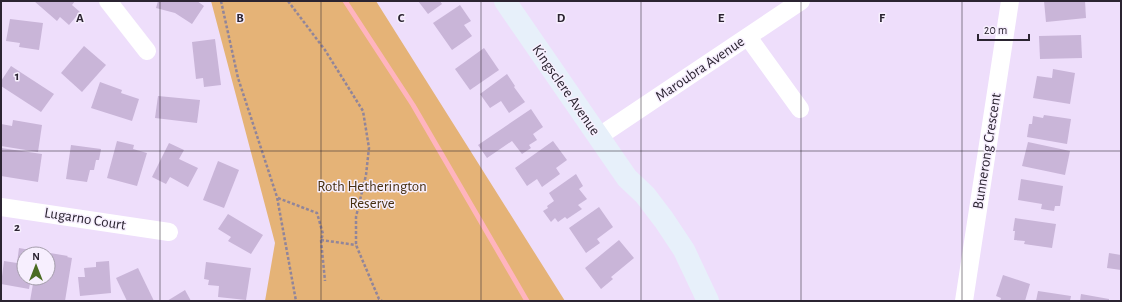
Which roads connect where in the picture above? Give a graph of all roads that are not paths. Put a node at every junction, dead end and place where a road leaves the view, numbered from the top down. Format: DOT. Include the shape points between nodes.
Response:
graph roads {
  1 [pos="108,1"];
  2 [pos="505,1"];
  3 [pos="801,1"];
  4 [pos="1010,1"];
  5 [pos="748,37"];
  6 [pos="147,51"];
  7 [pos="800,109"];
  8 [pos="598,137"];
  9 [pos="627,178"];
  10 [pos="1,206"];
  11 [pos="169,232"];
  12 [pos="693,301"];
  13 [pos="708,301"];
  14 [pos="964,301"];
  1 -- 6 [label="street"];
  2 -- 8 [label="main road, Kingsclere Avenue"];
  3 -- 5 [label="street, Maroubra Avenue"];
  4 -- 14 [label="street, Bunnerong Crescent"];
  5 -- 7 [label="street"];
  5 -- 8 [label="street, Maroubra Avenue"];
  8 -- 9 [label="main road, Kingsclere Avenue"];
  9 -- 12 [label="main road, Kingsclere Avenue" via="634,200 675,260"];
  9 -- 13 [label="main road, Kingsclere Avenue" via="645,195 684,250"];
  10 -- 11 [label="street, Lugarno Court"];
}
